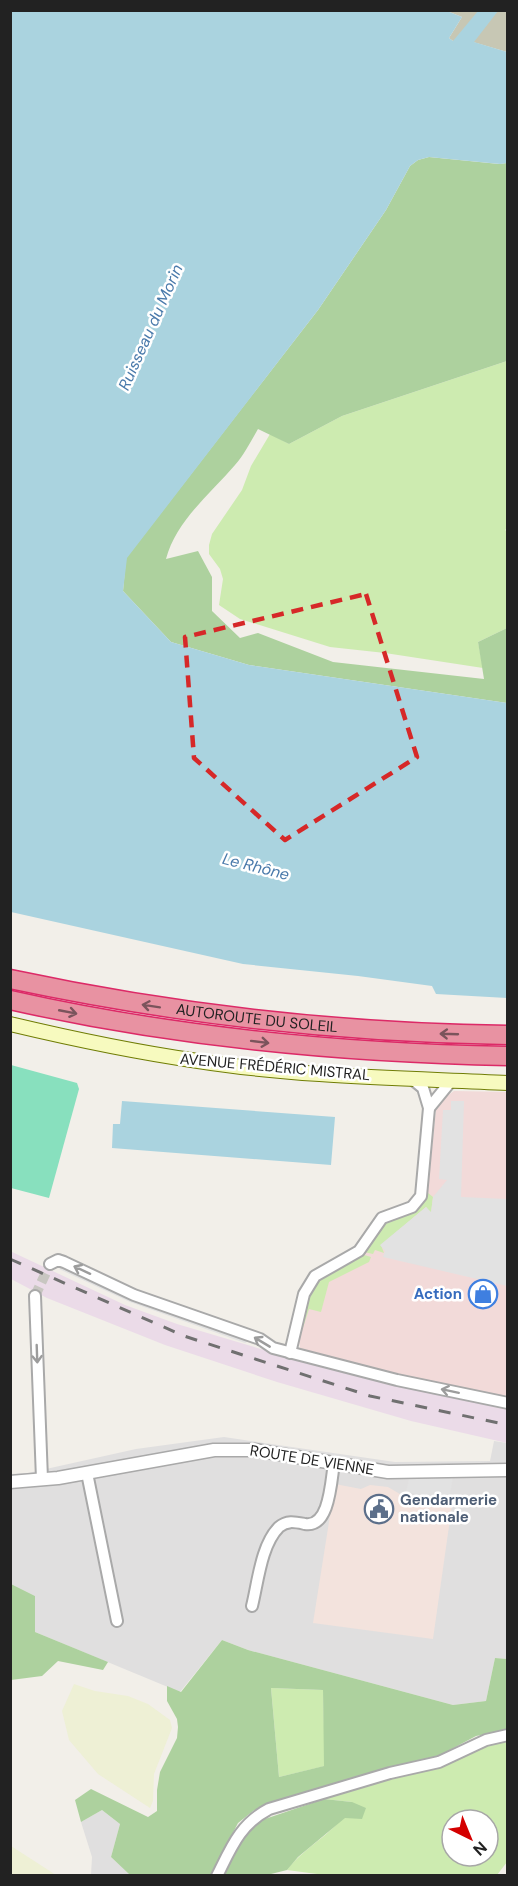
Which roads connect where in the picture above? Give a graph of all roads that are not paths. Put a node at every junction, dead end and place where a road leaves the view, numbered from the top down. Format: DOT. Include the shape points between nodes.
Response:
graph roads {
  1 [pos="10,979"];
  2 [pos="10,1000"];
  3 [pos="10,1024"];
  4 [pos="507,1035"];
  5 [pos="507,1056"];
  6 [pos="412,1078"];
  7 [pos="451,1081"];
  8 [pos="507,1083"];
  9 [pos="429,1108"];
  10 [pos="50,1264"];
  11 [pos="35,1296"];
  12 [pos="290,1353"];
  13 [pos="507,1403"];
  14 [pos="334,1464"];
  15 [pos="507,1470"];
  16 [pos="87,1473"];
  17 [pos="42,1479"];
  18 [pos="10,1482"];
  19 [pos="252,1606"];
  20 [pos="117,1621"];
  21 [pos="507,1735"];
  22 [pos="217,1875"];
  4 -- 1 [label="highway, AUTOROUTE DU SOLEIL, one-way" via="268,1022"];
  2 -- 5 [label="highway, AUTOROUTE DU SOLEIL, one-way" via="137,1025 275,1044"];
  3 -- 6 [label="main road, AVENUE FRÉDÉRIC MISTRAL" via="199,1062"];
  6 -- 7 [label="main road, AVENUE FRÉDÉRIC MISTRAL"];
  6 -- 9 [label="street" via="423,1088"];
  7 -- 8 [label="main road, AVENUE FRÉDÉRIC MISTRAL"];
  7 -- 9 [label="street"];
  9 -- 12 [label="street" via="418,1202 382,1218 359,1251 315,1276 304,1294"];
  12 -- 10 [label="street, one-way" via="273,1348 260,1338 134,1294 64,1262"];
  11 -- 17 [label="street, one-way"];
  13 -- 12 [label="street, one-way"];
  14 -- 15 [label="street, ROUTE DE VIENNE" via="388,1472"];
  14 -- 16 [label="street, ROUTE DE VIENNE" via="254,1449 214,1450"];
  14 -- 19 [label="street" via="326,1509 319,1519 309,1524 292,1521 280,1526 269,1539"];
  16 -- 17 [label="street, ROUTE DE VIENNE"];
  16 -- 20 [label="street"];
  17 -- 18 [label="street, ROUTE DE VIENNE"];
  21 -- 22 [label="street" via="486,1740 439,1762 269,1809 238,1833"];
}
